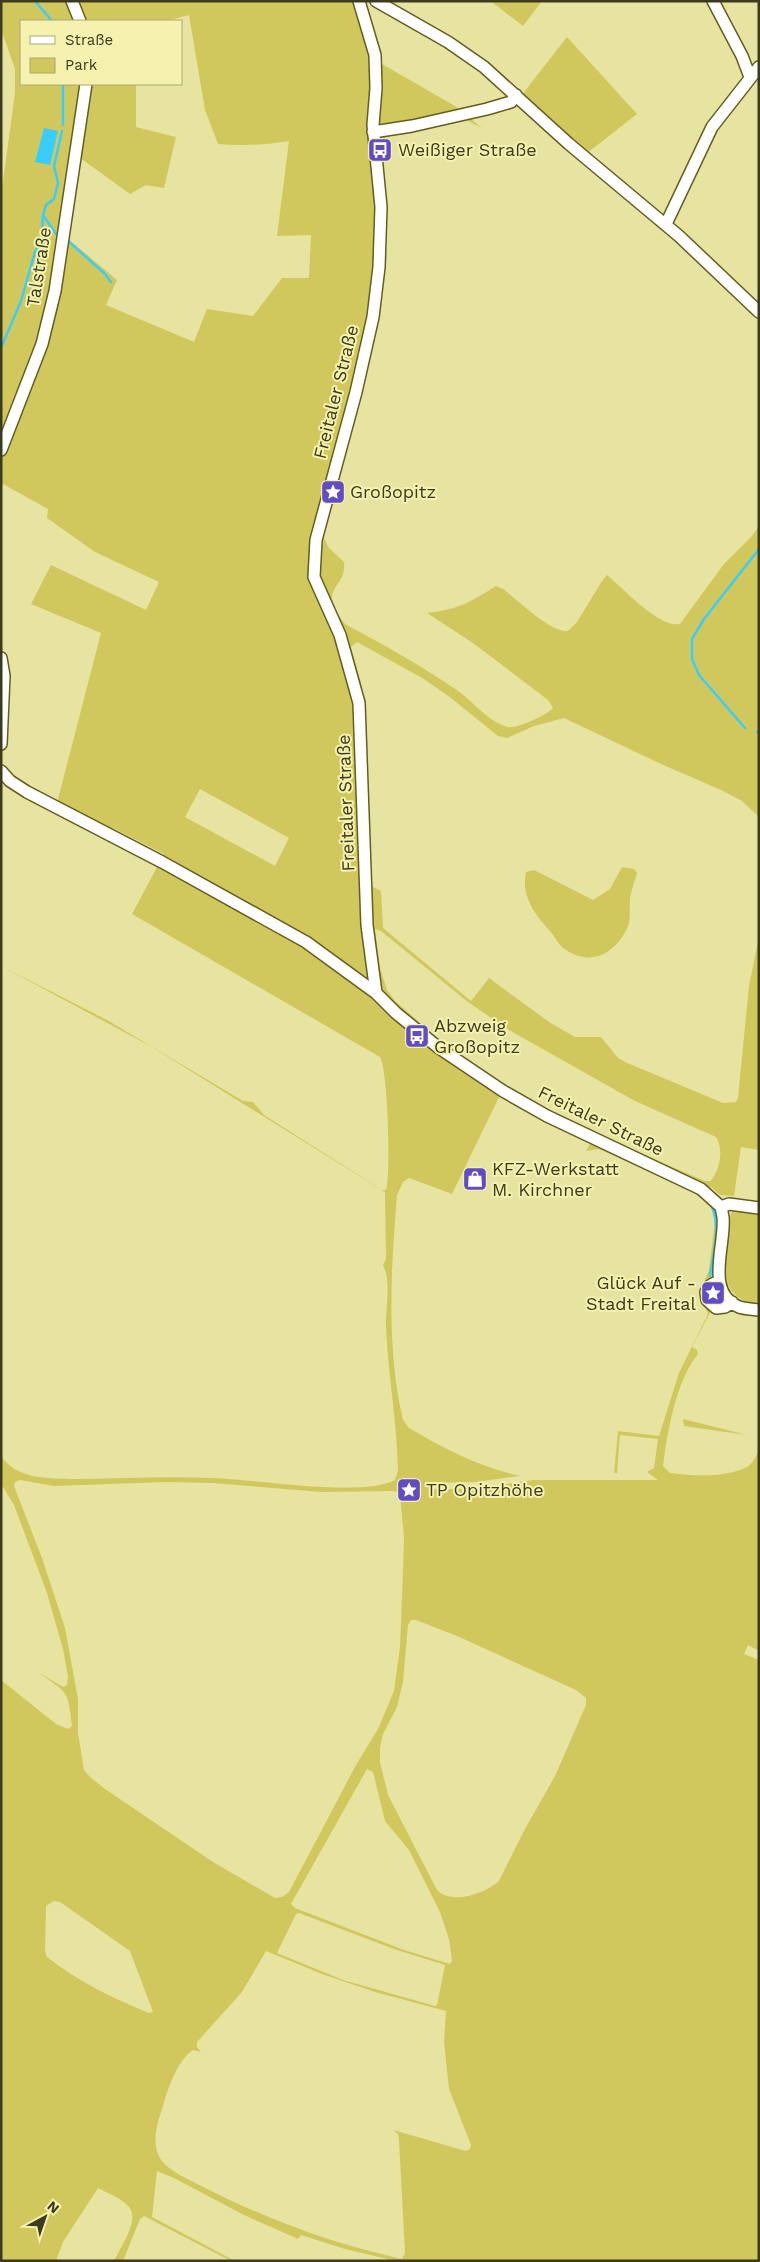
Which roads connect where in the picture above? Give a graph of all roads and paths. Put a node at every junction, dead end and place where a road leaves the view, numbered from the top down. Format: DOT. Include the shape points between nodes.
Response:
graph roads {
  1 [pos="72,1"];
  2 [pos="360,1"];
  3 [pos="376,1"];
  4 [pos="713,1"];
  5 [pos="80,20"];
  6 [pos="759,68"];
  7 [pos="750,77"];
  8 [pos="86,85"];
  9 [pos="516,95"];
  10 [pos="373,132"];
  11 [pos="666,224"];
  12 [pos="759,312"];
  13 [pos="1,450"];
  14 [pos="1,658"];
  15 [pos="1,744"];
  16 [pos="1,771"];
  17 [pos="376,993"];
  18 [pos="721,1207"];
  19 [pos="759,1208"];
  20 [pos="719,1281"];
  21 [pos="732,1302"];
  22 [pos="759,1310"];
  1 -- 5 [label="street"];
  2 -- 10 [label="street, Freitaler Straße" via="375,55"];
  3 -- 9 [label="street" via="462,50"];
  4 -- 7 [label="street"];
  6 -- 7 [label="street"];
  7 -- 11 [label="street" via="706,137"];
  8 -- 13 [label="street, Talstraße" via="55,290 42,344"];
  9 -- 10 [label="street" via="511,102 487,109"];
  9 -- 11 [label="street" via="569,144"];
  10 -- 17 [label="street, Freitaler Straße" via="381,207 376,296 356,392 316,540 314,577 340,635 360,703 368,925"];
  11 -- 12 [label="street"];
  14 -- 15 [label="street" via="4,676"];
  16 -- 17 [label="street, Freitaler Straße" via="10,782 27,792 306,942"];
  17 -- 18 [label="street, Freitaler Straße" via="439,1048 503,1091 565,1125 701,1189"];
  18 -- 19 [label="street" via="729,1204"];
  18 -- 20 [label="street" via="724,1225"];
  20 -- 21 [label="street"];
  20 -- 21 [label="street" via="706,1292 707,1300 716,1308"];
  21 -- 22 [label="street" via="740,1307"];
}
